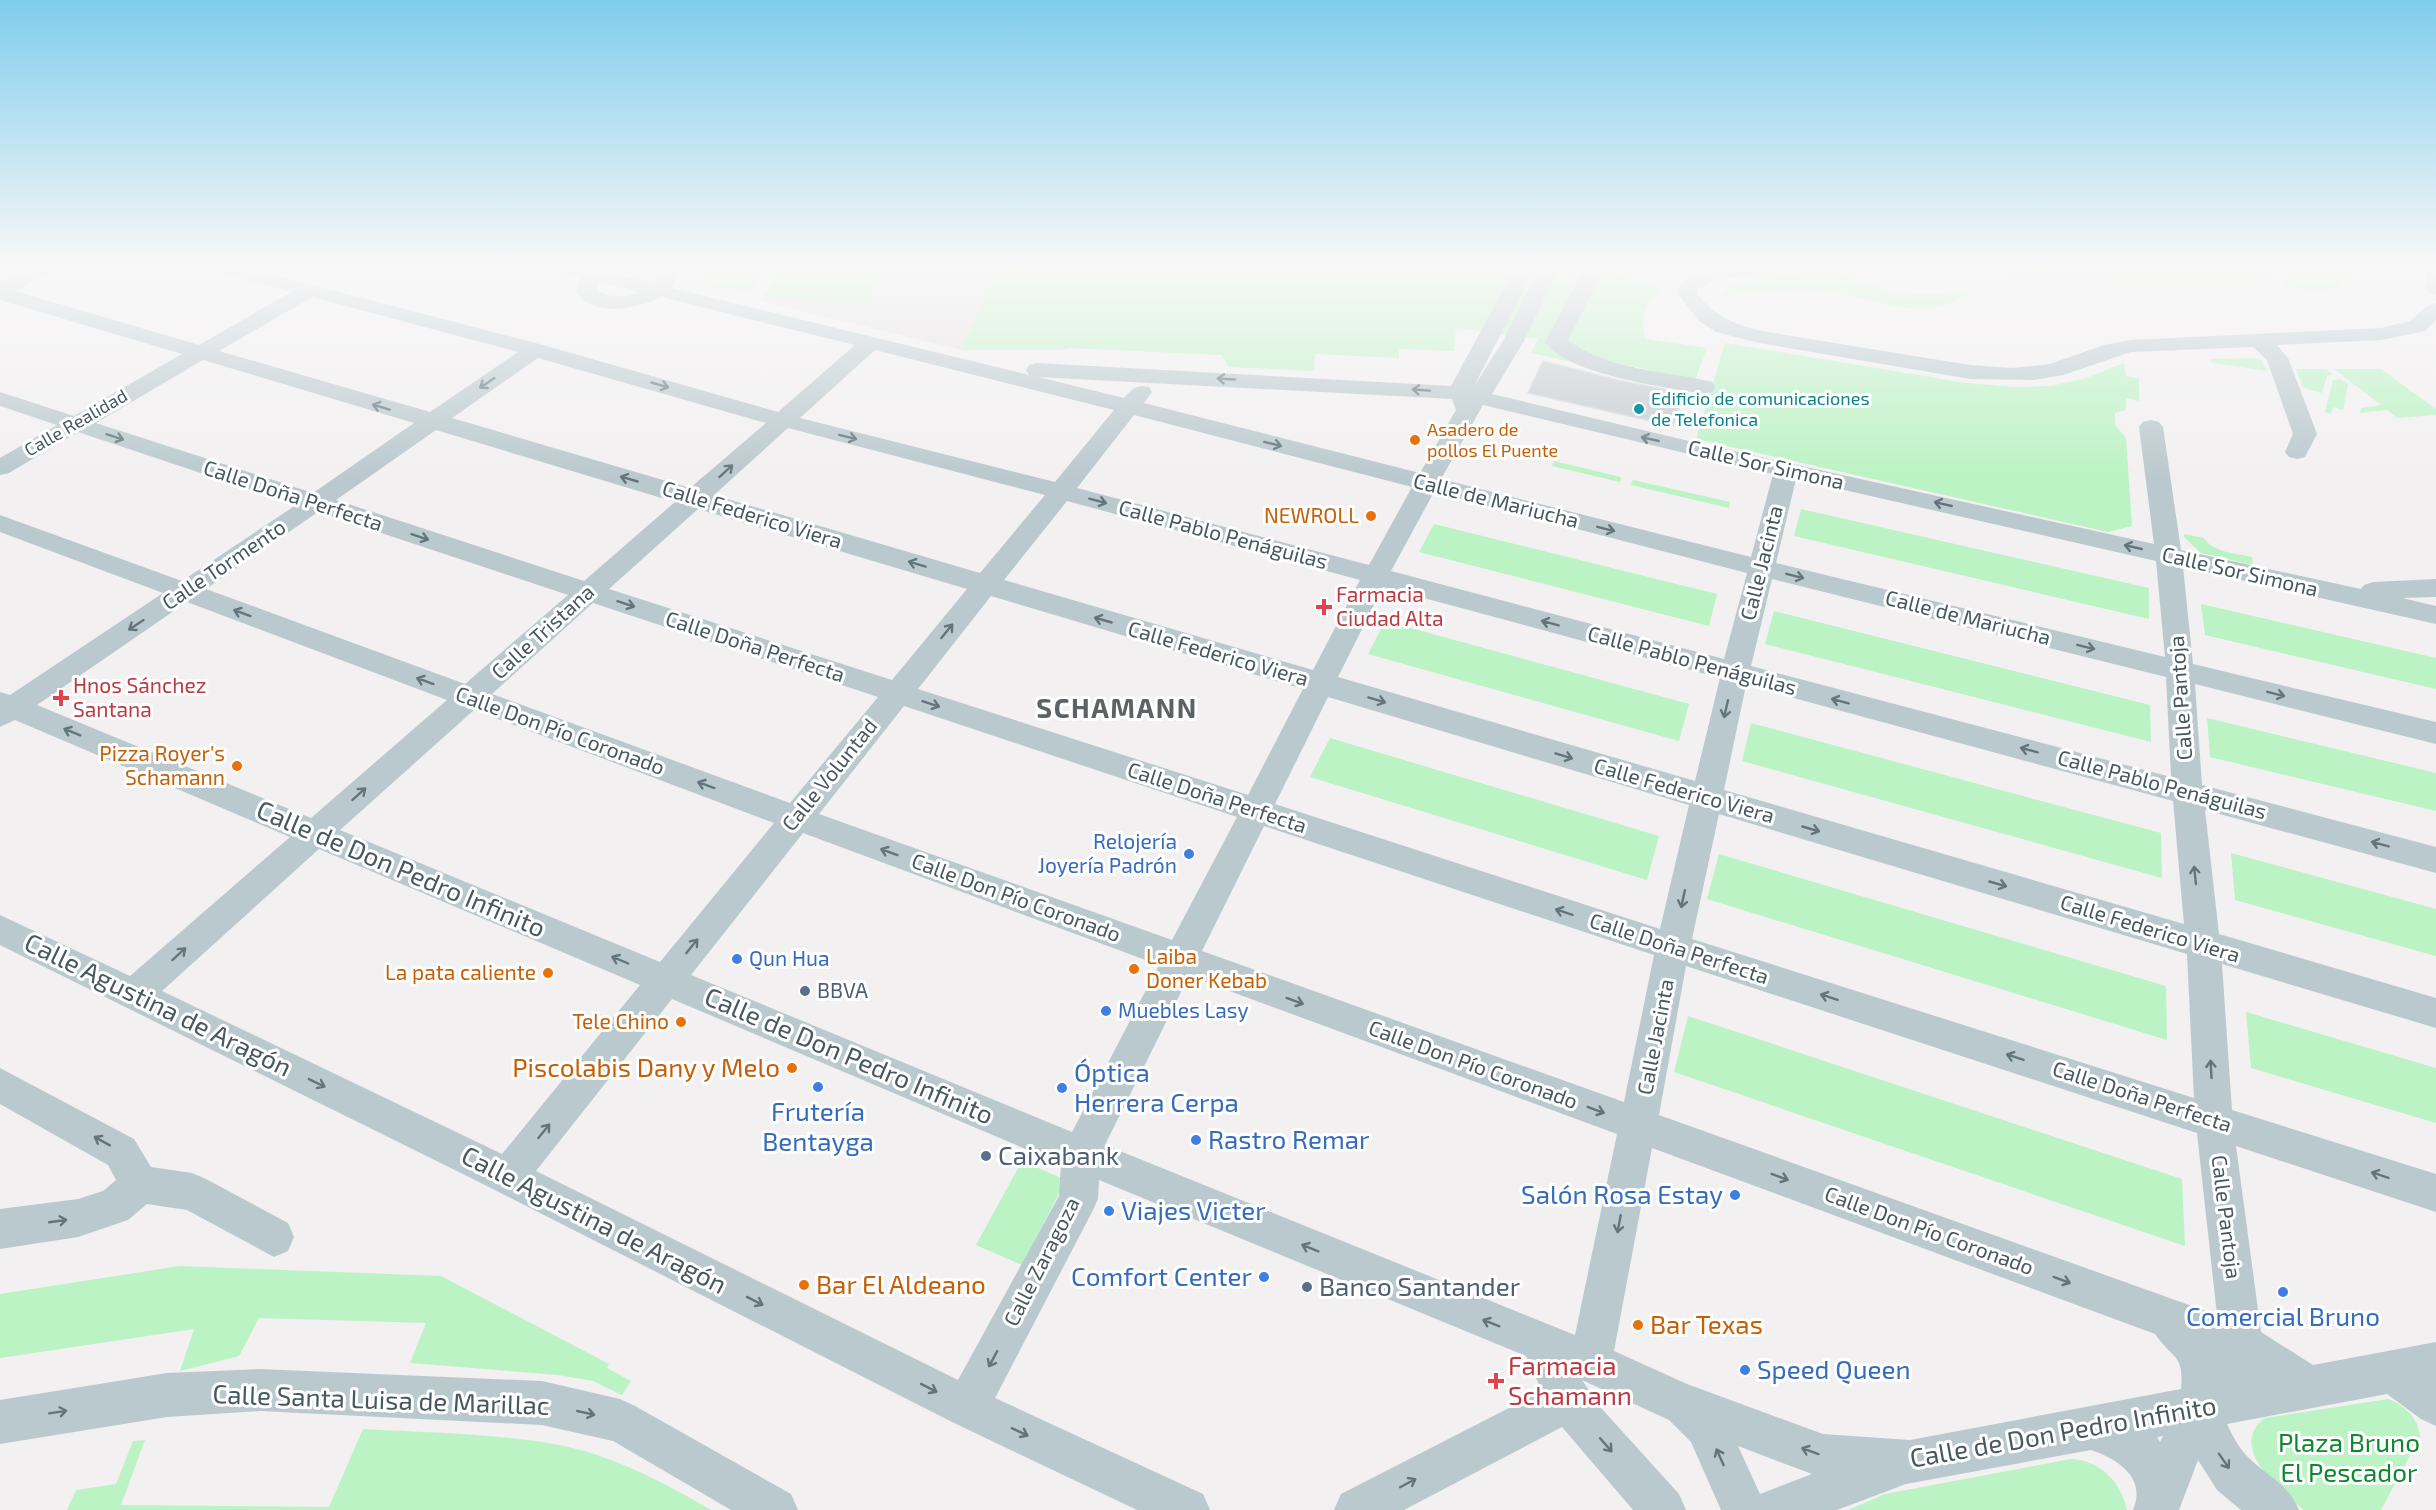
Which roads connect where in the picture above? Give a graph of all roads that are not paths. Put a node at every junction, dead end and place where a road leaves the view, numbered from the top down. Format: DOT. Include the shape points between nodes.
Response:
graph roads {
  1 [pos="147,336"];
  2 [pos="226,336"];
  3 [pos="484,336"];
  4 [pos="844,336"];
  5 [pos="1489,336"];
  6 [pos="1516,336"];
  7 [pos="1559,336"];
  8 [pos="1762,336"];
  9 [pos="2331,336"];
  10 [pos="2260,340"];
  11 [pos="870,343"];
  12 [pos="535,350"];
  13 [pos="198,352"];
  14 [pos="973,367"];
  15 [pos="1088,372"];
  16 [pos="1154,375"];
  17 [pos="1704,387"];
  18 [pos="1069,392"];
  19 [pos="0,399"];
  20 [pos="1469,400"];
  21 [pos="1129,407"];
  22 [pos="782,420"];
  23 [pos="430,422"];
  24 [pos="75,424"];
  25 [pos="2151,427"];
  26 [pos="2297,452"];
  27 [pos="0,468"];
  28 [pos="1786,469"];
  29 [pos="1427,484"];
  30 [pos="1060,491"];
  31 [pos="695,498"];
  32 [pos="315,503"];
  33 [pos="0,523"];
  34 [pos="2169,556"];
  35 [pos="1761,568"];
  36 [pos="1375,577"];
  37 [pos="984,585"];
  38 [pos="2436,588"];
  39 [pos="185,592"];
  40 [pos="587,592"];
  41 [pos="2333,592"];
  42 [pos="2436,615"];
  43 [pos="2180,670"];
  44 [pos="1735,673"];
  45 [pos="1321,684"];
  46 [pos="897,693"];
  47 [pos="469,697"];
  48 [pos="4,709"];
  49 [pos="2436,733"];
  50 [pos="2187,792"];
  51 [pos="1706,797"];
  52 [pos="1257,811"];
  53 [pos="796,818"];
  54 [pos="315,833"];
  55 [pos="2436,860"];
  56 [pos="0,929"];
  57 [pos="2203,944"];
  58 [pos="1672,947"];
  59 [pos="1181,959"];
  60 [pos="666,979"];
  61 [pos="135,993"];
  62 [pos="2436,1013"];
  63 [pos="0,1085"];
  64 [pos="2214,1120"];
  65 [pos="1639,1126"];
  66 [pos="1081,1154"];
  67 [pos="507,1177"];
  68 [pos="140,1184"];
  69 [pos="2436,1193"];
  70 [pos="0,1229"];
  71 [pos="274,1237"];
  72 [pos="2169,1319"];
  73 [pos="1540,1342"];
  74 [pos="2243,1345"];
  75 [pos="1591,1362"];
  76 [pos="2436,1363"];
  77 [pos="2393,1371"];
  78 [pos="2308,1386"];
  79 [pos="2248,1398"];
  80 [pos="1569,1400"];
  81 [pos="1680,1403"];
  82 [pos="2436,1404"];
  83 [pos="967,1407"];
  84 [pos="2196,1410"];
  85 [pos="0,1422"];
  86 [pos="2089,1428"];
  87 [pos="1910,1462"];
  88 [pos="1797,1506"];
  89 [pos="2157,1507"];
  90 [pos="775,1510"];
  91 [pos="1187,1510"];
  92 [pos="1357,1510"];
  93 [pos="1663,1510"];
  94 [pos="1744,1510"];
  95 [pos="2276,1510"];
  1 -- 13 [label="street, Calle Federico Viera"];
  2 -- 13 [label="street, Calle Realidad"];
  3 -- 12 [label="street, Calle Pablo Penáguilas"];
  4 -- 11 [label="street, Calle de Mariucha"];
  5 -- 20 [label="street" via="1463,383"];
  6 -- 20 [label="street"];
  7 -- 17 [label="street" via="1556,342 1575,356"];
  8 -- 10 [label="street" via="1987,373 2055,370 2118,348"];
  9 -- 10 [label="street"];
  10 -- 26 [label="street" via="2277,358 2305,435"];
  11 -- 14 [label="street, Calle de Mariucha"];
  11 -- 22 [label="street, Calle Tristana"];
  12 -- 22 [label="street, Calle Pablo Penáguilas, one-way"];
  12 -- 23 [label="street, Calle Tormento, one-way"];
  23 -- 13 [label="street, Calle Federico Viera, one-way"];
  13 -- 24 [label="street, Calle Realidad"];
  14 -- 15 [label="street, Calle Sor Simona"];
  14 -- 18 [label="street, Calle de Mariucha"];
  15 -- 16 [label="street, Calle Sor Simona"];
  15 -- 18 [label="street" via="1068,382"];
  20 -- 16 [label="street, Calle Sor Simona, one-way"];
  16 -- 21 [label="street, Calle Voluntad"];
  18 -- 21 [label="street, Calle de Mariucha"];
  19 -- 24 [label="street, Calle Doña Perfecta"];
  28 -- 20 [label="street, Calle Sor Simona, one-way"];
  20 -- 29 [label="street, Calle Zaragoza"];
  21 -- 29 [label="street, Calle de Mariucha, one-way"];
  21 -- 30 [label="street, Calle Voluntad"];
  22 -- 30 [label="street, Calle Pablo Penáguilas, one-way"];
  31 -- 22 [label="street, Calle Tristana, one-way"];
  31 -- 23 [label="street, Calle Federico Viera, one-way"];
  23 -- 32 [label="street, Calle Tormento"];
  24 -- 27 [label="street, Calle Realidad"];
  24 -- 32 [label="street, Calle Doña Perfecta, one-way"];
  25 -- 34 [label="street, Calle Pantoja"];
  34 -- 28 [label="street, Calle Sor Simona, one-way"];
  28 -- 35 [label="street, Calle Jacinta"];
  29 -- 35 [label="street, Calle de Mariucha, one-way"];
  29 -- 36 [label="street, Calle Zaragoza"];
  30 -- 36 [label="street, Calle Pablo Penáguilas, one-way"];
  30 -- 37 [label="street, Calle Voluntad"];
  37 -- 31 [label="street, Calle Federico Viera, one-way"];
  31 -- 40 [label="street, Calle Tristana"];
  32 -- 39 [label="street, Calle Tormento"];
  32 -- 40 [label="street, Calle Doña Perfecta, one-way"];
  33 -- 39 [label="street, Calle Don Pío Coronado"];
  34 -- 41 [label="street, Calle Sor Simona"];
  34 -- 43 [label="street, Calle Pantoja"];
  35 -- 43 [label="street, Calle de Mariucha, one-way"];
  35 -- 44 [label="street, Calle Jacinta"];
  44 -- 36 [label="street, Calle Pablo Penáguilas, one-way"];
  36 -- 45 [label="street, Calle Zaragoza"];
  45 -- 37 [label="street, Calle Federico Viera, one-way"];
  46 -- 37 [label="street, Calle Voluntad, one-way"];
  38 -- 41 [label="street"];
  47 -- 39 [label="street, Calle Don Pío Coronado, one-way"];
  39 -- 48 [label="street, Calle Tormento, one-way"];
  40 -- 46 [label="street, Calle Doña Perfecta, one-way"];
  40 -- 47 [label="street, Calle Tristana"];
  41 -- 42 [label="street, Calle Sor Simona"];
  43 -- 49 [label="street, Calle de Mariucha, one-way"];
  43 -- 50 [label="street, Calle Pantoja"];
  50 -- 44 [label="street, Calle Pablo Penáguilas, one-way"];
  44 -- 51 [label="street, Calle Jacinta, one-way"];
  45 -- 51 [label="street, Calle Federico Viera, one-way"];
  45 -- 52 [label="street, Calle Zaragoza"];
  46 -- 52 [label="street, Calle Doña Perfecta, one-way"];
  46 -- 53 [label="street, Calle Voluntad"];
  53 -- 47 [label="street, Calle Don Pío Coronado, one-way"];
  54 -- 47 [label="street, Calle Tristana, one-way"];
  54 -- 48 [label="street, Calle de Don Pedro Infinito, one-way"];
  55 -- 50 [label="street, Calle Pablo Penáguilas, one-way"];
  57 -- 50 [label="street, Calle Pantoja, one-way"];
  51 -- 57 [label="street, Calle Federico Viera, one-way"];
  51 -- 58 [label="street, Calle Jacinta, one-way"];
  58 -- 52 [label="street, Calle Doña Perfecta, one-way"];
  52 -- 59 [label="street, Calle Zaragoza"];
  59 -- 53 [label="street, Calle Don Pío Coronado, one-way"];
  60 -- 53 [label="street, Calle Voluntad, one-way"];
  60 -- 54 [label="street, Calle de Don Pedro Infinito, one-way"];
  61 -- 54 [label="street, Calle Tristana, one-way"];
  56 -- 61 [label="street, Calle Agustina de Aragón"];
  57 -- 62 [label="street, Calle Federico Viera"];
  64 -- 57 [label="street, Calle Pantoja, one-way"];
  64 -- 58 [label="street, Calle Doña Perfecta, one-way"];
  58 -- 65 [label="street, Calle Jacinta"];
  59 -- 65 [label="street, Calle Don Pío Coronado, one-way"];
  59 -- 66 [label="street, Calle Zaragoza"];
  60 -- 66 [label="street, Calle de Don Pedro Infinito"];
  67 -- 60 [label="street, Calle Voluntad, one-way"];
  61 -- 67 [label="street, Calle Agustina de Aragón, one-way"];
  68 -- 63 [label="street, one-way" via="121,1152"];
  69 -- 64 [label="street, Calle Doña Perfecta, one-way"];
  64 -- 74 [label="street, Calle Pantoja"];
  65 -- 72 [label="street, Calle Don Pío Coronado, one-way"];
  65 -- 75 [label="street, Calle Jacinta, one-way"];
  73 -- 66 [label="street, Calle de Don Pedro Infinito, one-way"];
  66 -- 83 [label="street, Calle Zaragoza, one-way" via="1078,1199"];
  67 -- 83 [label="street, Calle Agustina de Aragón, one-way"];
  70 -- 68 [label="street, one-way" via="78,1218 114,1207"];
  68 -- 71 [label="street" via="192,1192"];
  72 -- 74 [label="street, Calle Don Pío Coronado"];
  72 -- 84 [label="street, Calle Don Pío Coronado" via="2194,1346 2204,1368 2204,1389"];
  73 -- 75 [label="street, Calle de Don Pedro Infinito"];
  73 -- 80 [label="street"];
  74 -- 78 [label="street, Calle Don Pío Coronado"];
  74 -- 79 [label="street, Calle Pantoja"];
  75 -- 81 [label="street, Calle de Don Pedro Infinito"];
  76 -- 77 [label="street, Calle de Don Pedro Infinito"];
  77 -- 78 [label="street, Calle de Don Pedro Infinito"];
  77 -- 82 [label="street"];
  78 -- 79 [label="street, Calle de Don Pedro Infinito"];
  79 -- 84 [label="street, Calle de Don Pedro Infinito"];
  92 -- 80 [label="street, one-way"];
  80 -- 93 [label="street, one-way"];
  87 -- 81 [label="street, Calle de Don Pedro Infinito, one-way" via="1824,1456"];
  94 -- 81 [label="street, one-way" via="1706,1427"];
  83 -- 91 [label="street, Calle Agustina de Aragón, one-way"];
  84 -- 86 [label="street, Calle de Don Pedro Infinito"];
  84 -- 89 [label="street, Calle Don Pío Coronado"];
  84 -- 95 [label="street, one-way" via="2233,1474"];
  85 -- 90 [label="street, Calle Santa Luisa de Marillac, one-way" via="167,1395 260,1390 543,1403 620,1421"];
  86 -- 87 [label="street, Calle de Don Pedro Infinito"];
  86 -- 89 [label="street" via="2121,1437 2144,1454 2153,1469"];
  87 -- 88 [label="street" via="1870,1473"];
}
